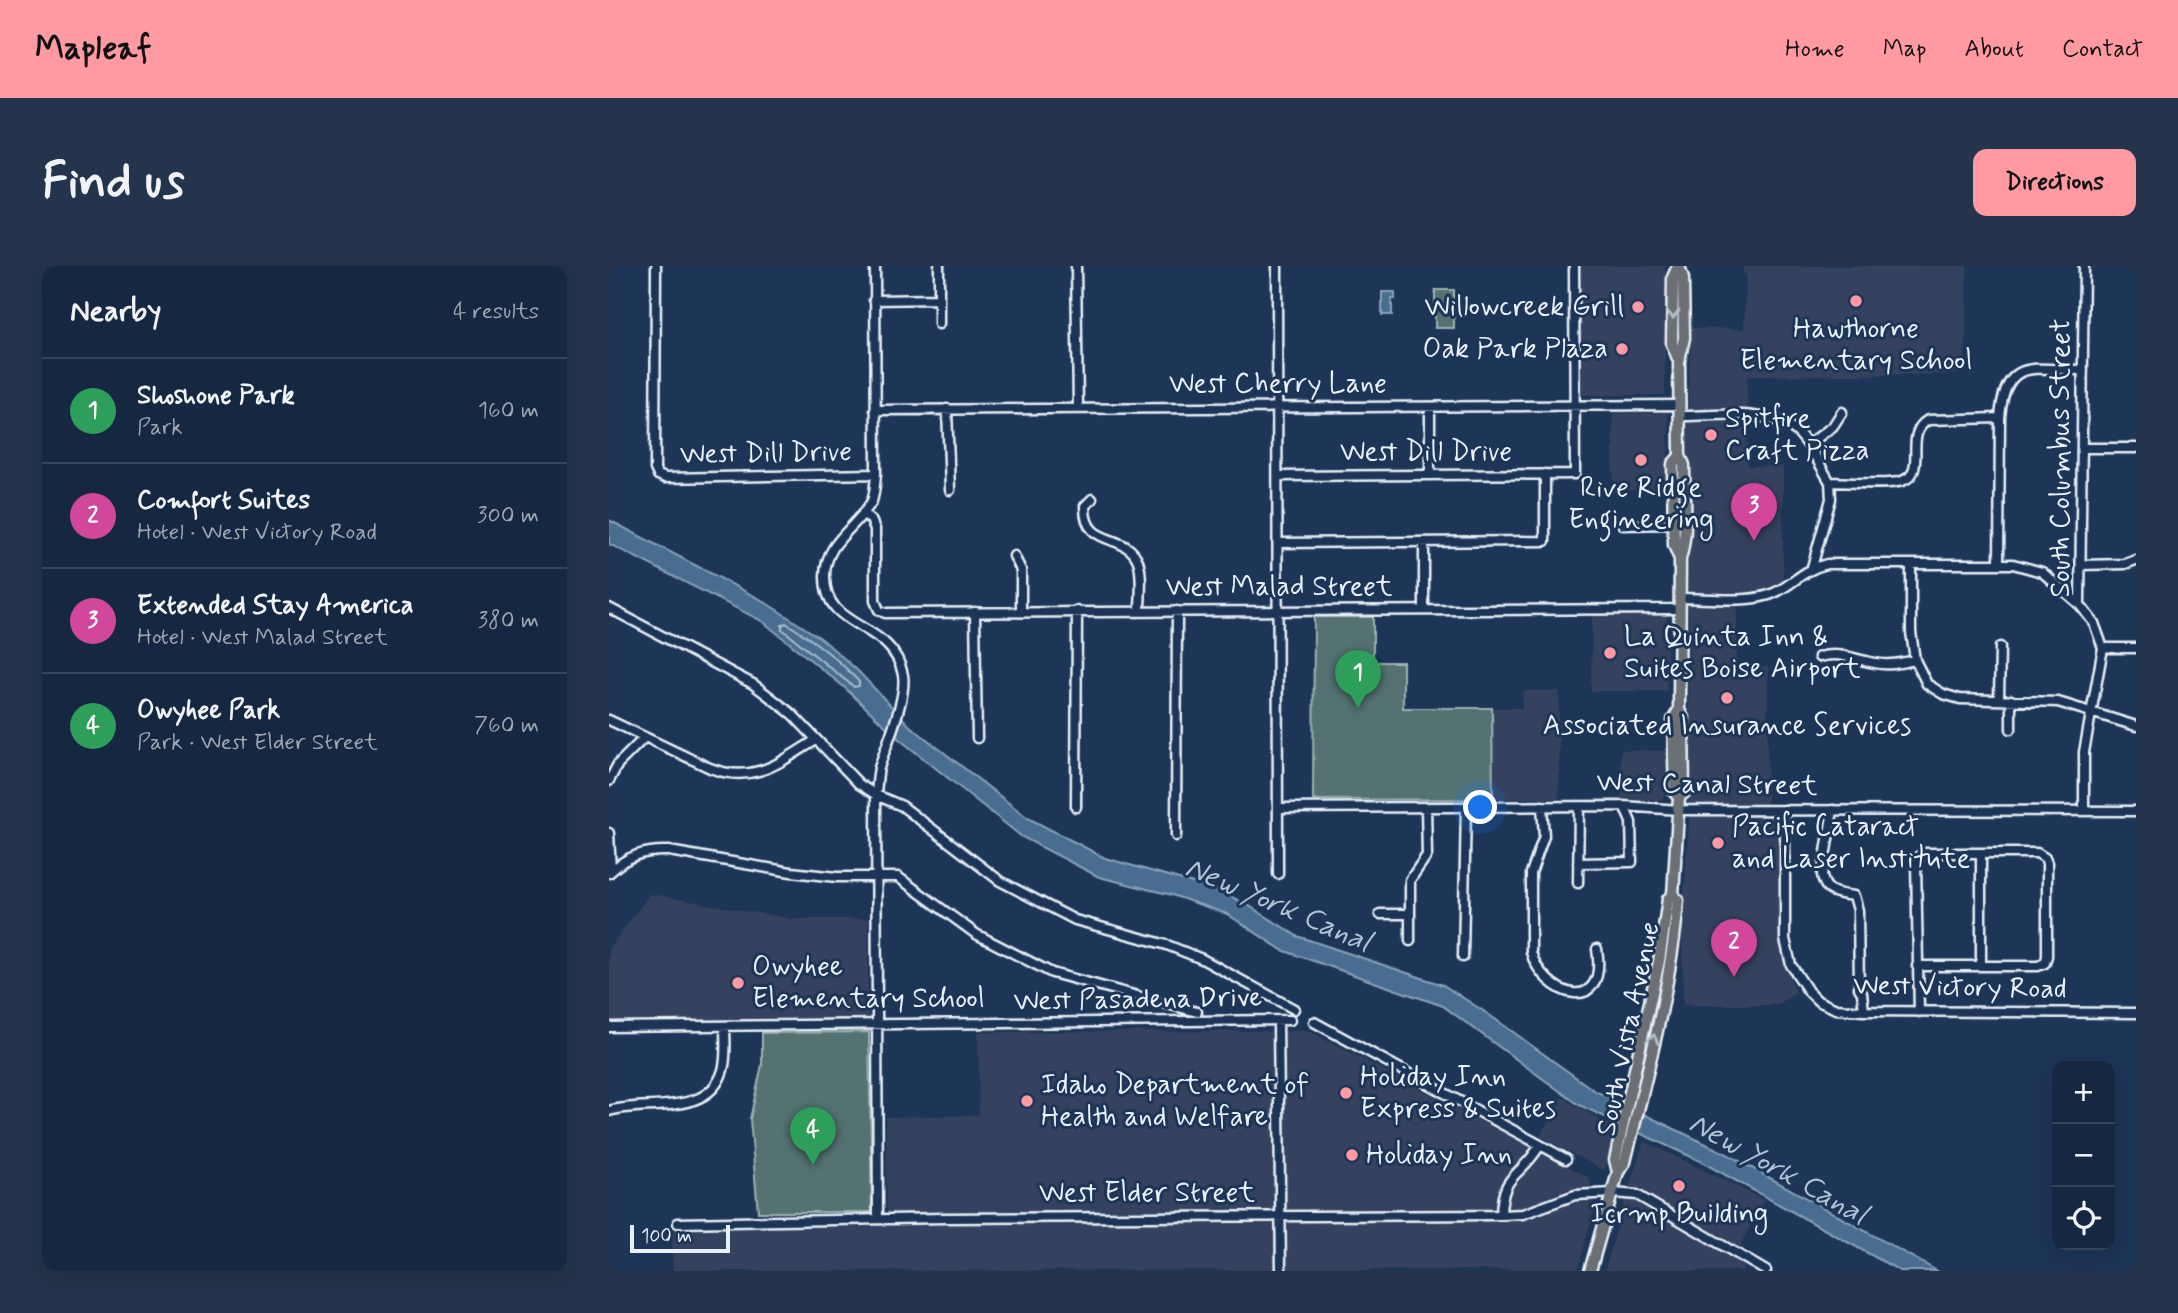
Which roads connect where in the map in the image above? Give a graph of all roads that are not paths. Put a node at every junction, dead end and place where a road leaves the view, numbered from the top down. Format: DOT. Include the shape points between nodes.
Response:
graph roads {
  1 [pos="656,266"];
  2 [pos="874,266"];
  3 [pos="939,266"];
  4 [pos="1076,266"];
  5 [pos="1277,266"];
  6 [pos="1574,266"];
  7 [pos="1679,266"];
  8 [pos="2084,266"];
  9 [pos="939,299"];
  10 [pos="874,300"];
  11 [pos="939,324"];
  12 [pos="2083,370"];
  13 [pos="1575,406"];
  14 [pos="1430,407"];
  15 [pos="1078,408"];
  16 [pos="1277,408"];
  17 [pos="947,409"];
  18 [pos="875,410"];
  19 [pos="1680,410"];
  20 [pos="1842,412"];
  21 [pos="2000,418"];
  22 [pos="1808,446"];
  23 [pos="2083,449"];
  24 [pos="2136,449"];
  25 [pos="1680,457"];
  26 [pos="876,474"];
  27 [pos="1545,474"];
  28 [pos="1430,475"];
  29 [pos="1277,476"];
  30 [pos="1830,482"];
  31 [pos="950,490"];
  32 [pos="1092,499"];
  33 [pos="863,513"];
  34 [pos="1673,524"];
  35 [pos="1623,525"];
  36 [pos="1424,542"];
  37 [pos="1278,543"];
  38 [pos="1014,556"];
  39 [pos="1679,559"];
  40 [pos="2136,560"];
  41 [pos="1911,564"];
  42 [pos="1999,564"];
  43 [pos="2081,565"];
  44 [pos="1812,567"];
  45 [pos="1680,603"];
  46 [pos="2080,605"];
  47 [pos="609,608"];
  48 [pos="1278,610"];
  49 [pos="1423,610"];
  50 [pos="1021,611"];
  51 [pos="1077,611"];
  52 [pos="1140,611"];
  53 [pos="1177,611"];
  54 [pos="975,612"];
  55 [pos="2000,647"];
  56 [pos="2103,648"];
  57 [pos="2136,648"];
  58 [pos="1819,657"];
  59 [pos="1915,660"];
  60 [pos="1999,700"];
  61 [pos="2011,700"];
  62 [pos="2091,711"];
  63 [pos="609,720"];
  64 [pos="2136,726"];
  65 [pos="2011,729"];
  66 [pos="645,737"];
  67 [pos="977,738"];
  68 [pos="816,740"];
  69 [pos="609,781"];
  70 [pos="876,795"];
  71 [pos="1542,806"];
  72 [pos="1579,806"];
  73 [pos="1624,806"];
  74 [pos="1076,807"];
  75 [pos="1426,807"];
  76 [pos="1466,807"];
  77 [pos="1278,808"];
  78 [pos="1679,810"];
  79 [pos="1785,810"];
  80 [pos="1833,810"];
  81 [pos="2084,811"];
  82 [pos="2136,811"];
  83 [pos="609,833"];
  84 [pos="1177,836"];
  85 [pos="1981,853"];
  86 [pos="1578,863"];
  87 [pos="610,872"];
  88 [pos="1278,874"];
  89 [pos="876,877"];
  90 [pos="1578,883"];
  91 [pos="1673,895"];
  92 [pos="1380,914"];
  93 [pos="1410,914"];
  94 [pos="1410,941"];
  95 [pos="1597,949"];
  96 [pos="1463,957"];
  97 [pos="1917,966"];
  98 [pos="1981,966"];
  99 [pos="1294,1009"];
  100 [pos="1197,1012"];
  101 [pos="1864,1012"];
  102 [pos="1919,1012"];
  103 [pos="2136,1013"];
  104 [pos="1290,1020"];
  105 [pos="1278,1021"];
  106 [pos="1314,1021"];
  107 [pos="876,1026"];
  108 [pos="609,1027"];
  109 [pos="725,1027"];
  110 [pos="609,1111"];
  111 [pos="1540,1145"];
  112 [pos="1566,1159"];
  113 [pos="1618,1172"];
  114 [pos="1613,1193"];
  115 [pos="1280,1215"];
  116 [pos="1501,1215"];
  117 [pos="878,1218"];
  118 [pos="678,1223"];
  119 [pos="1281,1271"];
  120 [pos="1590,1271"];
  121 [pos="1766,1271"];
  1 -- 26 [label="street, West Dill Drive" via="657,475"];
  2 -- 10 [label="street"];
  3 -- 9 [label="street"];
  4 -- 15 [label="street"];
  5 -- 16 [label="street"];
  6 -- 13 [label="street"];
  7 -- 19 [label="main road, South Vista Avenue" via="1673,276 1672,344 1679,361"];
  8 -- 12 [label="street, South Columbus Street"];
  9 -- 10 [label="street"];
  9 -- 11 [label="street"];
  10 -- 18 [label="street"];
  12 -- 21 [label="street" via="2014,374 2006,385"];
  12 -- 23 [label="street, South Columbus Street"];
  13 -- 14 [label="street, West Cherry Lane"];
  13 -- 19 [label="street, West Cherry Lane"];
  13 -- 27 [label="street, West Dill Drive" via="1575,474"];
  14 -- 16 [label="street, West Cherry Lane"];
  14 -- 28 [label="street"];
  15 -- 16 [label="street, West Cherry Lane"];
  15 -- 17 [label="street, West Cherry Lane"];
  16 -- 29 [label="street"];
  17 -- 18 [label="street, West Cherry Lane"];
  17 -- 31 [label="street"];
  18 -- 26 [label="street"];
  19 -- 22 [label="street, West Cherry Lane" via="1771,418 1791,427"];
  19 -- 25 [label="main road, South Vista Avenue"];
  20 -- 22 [label="street" via="1833,426"];
  21 -- 30 [label="street" via="1936,418 1920,424 1915,438 1916,466 1900,482"];
  21 -- 42 [label="street"];
  22 -- 30 [label="street, West Cherry Lane"];
  23 -- 24 [label="street"];
  23 -- 43 [label="street, South Columbus Street"];
  25 -- 34 [label="main road, South Vista Avenue" via="1673,464"];
  25 -- 39 [label="main road, South Vista Avenue" via="1685,526"];
  26 -- 33 [label="street" via="873,499"];
  27 -- 28 [label="street, West Dill Drive"];
  27 -- 36 [label="street" via="1545,541"];
  28 -- 29 [label="street, West Dill Drive"];
  29 -- 37 [label="street"];
  30 -- 44 [label="street" via="1831,499"];
  32 -- 52 [label="street" via="1085,506 1091,530 1126,547 1138,561"];
  33 -- 54 [label="street, West Malad Street" via="875,529 875,601 879,610"];
  33 -- 70 [label="street" via="833,545 826,563 826,590 848,620 885,640 896,654 904,680"];
  34 -- 35 [label="street"];
  34 -- 39 [label="main road, South Vista Avenue"];
  36 -- 37 [label="street"];
  36 -- 49 [label="street"];
  37 -- 48 [label="street"];
  38 -- 50 [label="street" via="1021,570"];
  39 -- 45 [label="main road, South Vista Avenue"];
  40 -- 43 [label="street"];
  41 -- 42 [label="street, West Malad Street"];
  41 -- 44 [label="street, West Malad Street"];
  41 -- 59 [label="street"];
  42 -- 46 [label="street, West Malad Street" via="2042,572"];
  43 -- 46 [label="street, South Columbus Street"];
  44 -- 45 [label="street, West Malad Street" via="1771,594"];
  45 -- 49 [label="street, West Malad Street"];
  45 -- 78 [label="main road, South Vista Avenue" via="1679,710 1673,720"];
  46 -- 56 [label="street, South Columbus Street" via="2094,623"];
  47 -- 68 [label="street" via="753,684"];
  48 -- 49 [label="street, West Malad Street"];
  48 -- 53 [label="street, West Malad Street"];
  48 -- 77 [label="street"];
  50 -- 51 [label="street, West Malad Street"];
  50 -- 54 [label="street, West Malad Street"];
  51 -- 52 [label="street, West Malad Street"];
  51 -- 74 [label="street"];
  52 -- 53 [label="street, West Malad Street"];
  53 -- 84 [label="street"];
  54 -- 67 [label="street"];
  55 -- 60 [label="street"];
  56 -- 57 [label="street"];
  56 -- 62 [label="street"];
  58 -- 59 [label="street" via="1837,654 1878,664"];
  59 -- 60 [label="street" via="1927,684 1943,694"];
  60 -- 61 [label="street"];
  61 -- 62 [label="street" via="2058,702"];
  61 -- 65 [label="street"];
  62 -- 64 [label="street"];
  62 -- 81 [label="street" via="2084,752"];
  63 -- 66 [label="street"];
  66 -- 68 [label="street" via="722,773 740,775 776,765"];
  66 -- 69 [label="street" via="618,764"];
  68 -- 70 [label="street"];
  70 -- 89 [label="street"];
  70 -- 99 [label="street" via="902,806 1000,881 1075,920 1202,958"];
  71 -- 72 [label="street, West Canal Street"];
  71 -- 76 [label="street, West Canal Street"];
  71 -- 95 [label="street" via="1544,836 1531,873 1534,962 1565,991 1580,995 1595,982"];
  72 -- 73 [label="street, West Canal Street"];
  72 -- 86 [label="street"];
  73 -- 78 [label="street, West Canal Street"];
  73 -- 86 [label="street" via="1631,822 1632,862"];
  75 -- 76 [label="street, West Canal Street"];
  75 -- 77 [label="street, West Canal Street"];
  75 -- 93 [label="street" via="1426,855 1410,880"];
  76 -- 96 [label="street"];
  77 -- 88 [label="street"];
  78 -- 79 [label="street, West Canal Street"];
  78 -- 91 [label="main road, South Vista Avenue"];
  79 -- 80 [label="street, West Canal Street"];
  79 -- 101 [label="street, West Victory Road" via="1785,939 1791,965 1818,1001 1836,1009"];
  80 -- 81 [label="street, West Canal Street"];
  80 -- 101 [label="street" via="1823,884 1854,896"];
  81 -- 82 [label="street, West Canal Street"];
  83 -- 87 [label="street"];
  85 -- 97 [label="street" via="1919,856"];
  85 -- 98 [label="street"];
  85 -- 98 [label="street" via="2037,853 2047,863 2045,963"];
  86 -- 90 [label="street"];
  87 -- 89 [label="street" via="631,857 653,850 791,872"];
  89 -- 100 [label="street" via="898,877 976,934 1052,973"];
  89 -- 107 [label="street"];
  91 -- 113 [label="main road, South Vista Avenue" via="1668,899 1659,961 1621,1127 1615,1160"];
  113 -- 91 [label="main road, South Vista Avenue, one-way" via="1625,1162 1667,979 1678,900"];
  92 -- 93 [label="street"];
  93 -- 94 [label="street"];
  97 -- 98 [label="street"];
  97 -- 102 [label="street"];
  101 -- 102 [label="street, West Victory Road"];
  102 -- 103 [label="street, West Victory Road"];
  104 -- 105 [label="street, West Pasadena Drive"];
  105 -- 107 [label="street, West Pasadena Drive"];
  105 -- 115 [label="street"];
  106 -- 111 [label="street"];
  107 -- 109 [label="street, West Pasadena Drive"];
  107 -- 117 [label="street"];
  108 -- 109 [label="street, West Pasadena Drive"];
  109 -- 110 [label="street" via="724,1067 705,1096 680,1105"];
  111 -- 112 [label="street"];
  111 -- 116 [label="street" via="1504,1188"];
  113 -- 114 [label="main road, South Vista Avenue"];
  114 -- 116 [label="street, West Elder Street" via="1575,1195 1523,1214"];
  114 -- 120 [label="main road, South Vista Avenue"];
  114 -- 121 [label="street, West Elder Street" via="1637,1195"];
  115 -- 116 [label="street, West Elder Street"];
  115 -- 117 [label="street, West Elder Street"];
  115 -- 119 [label="street"];
  117 -- 118 [label="street, West Elder Street"];
}
